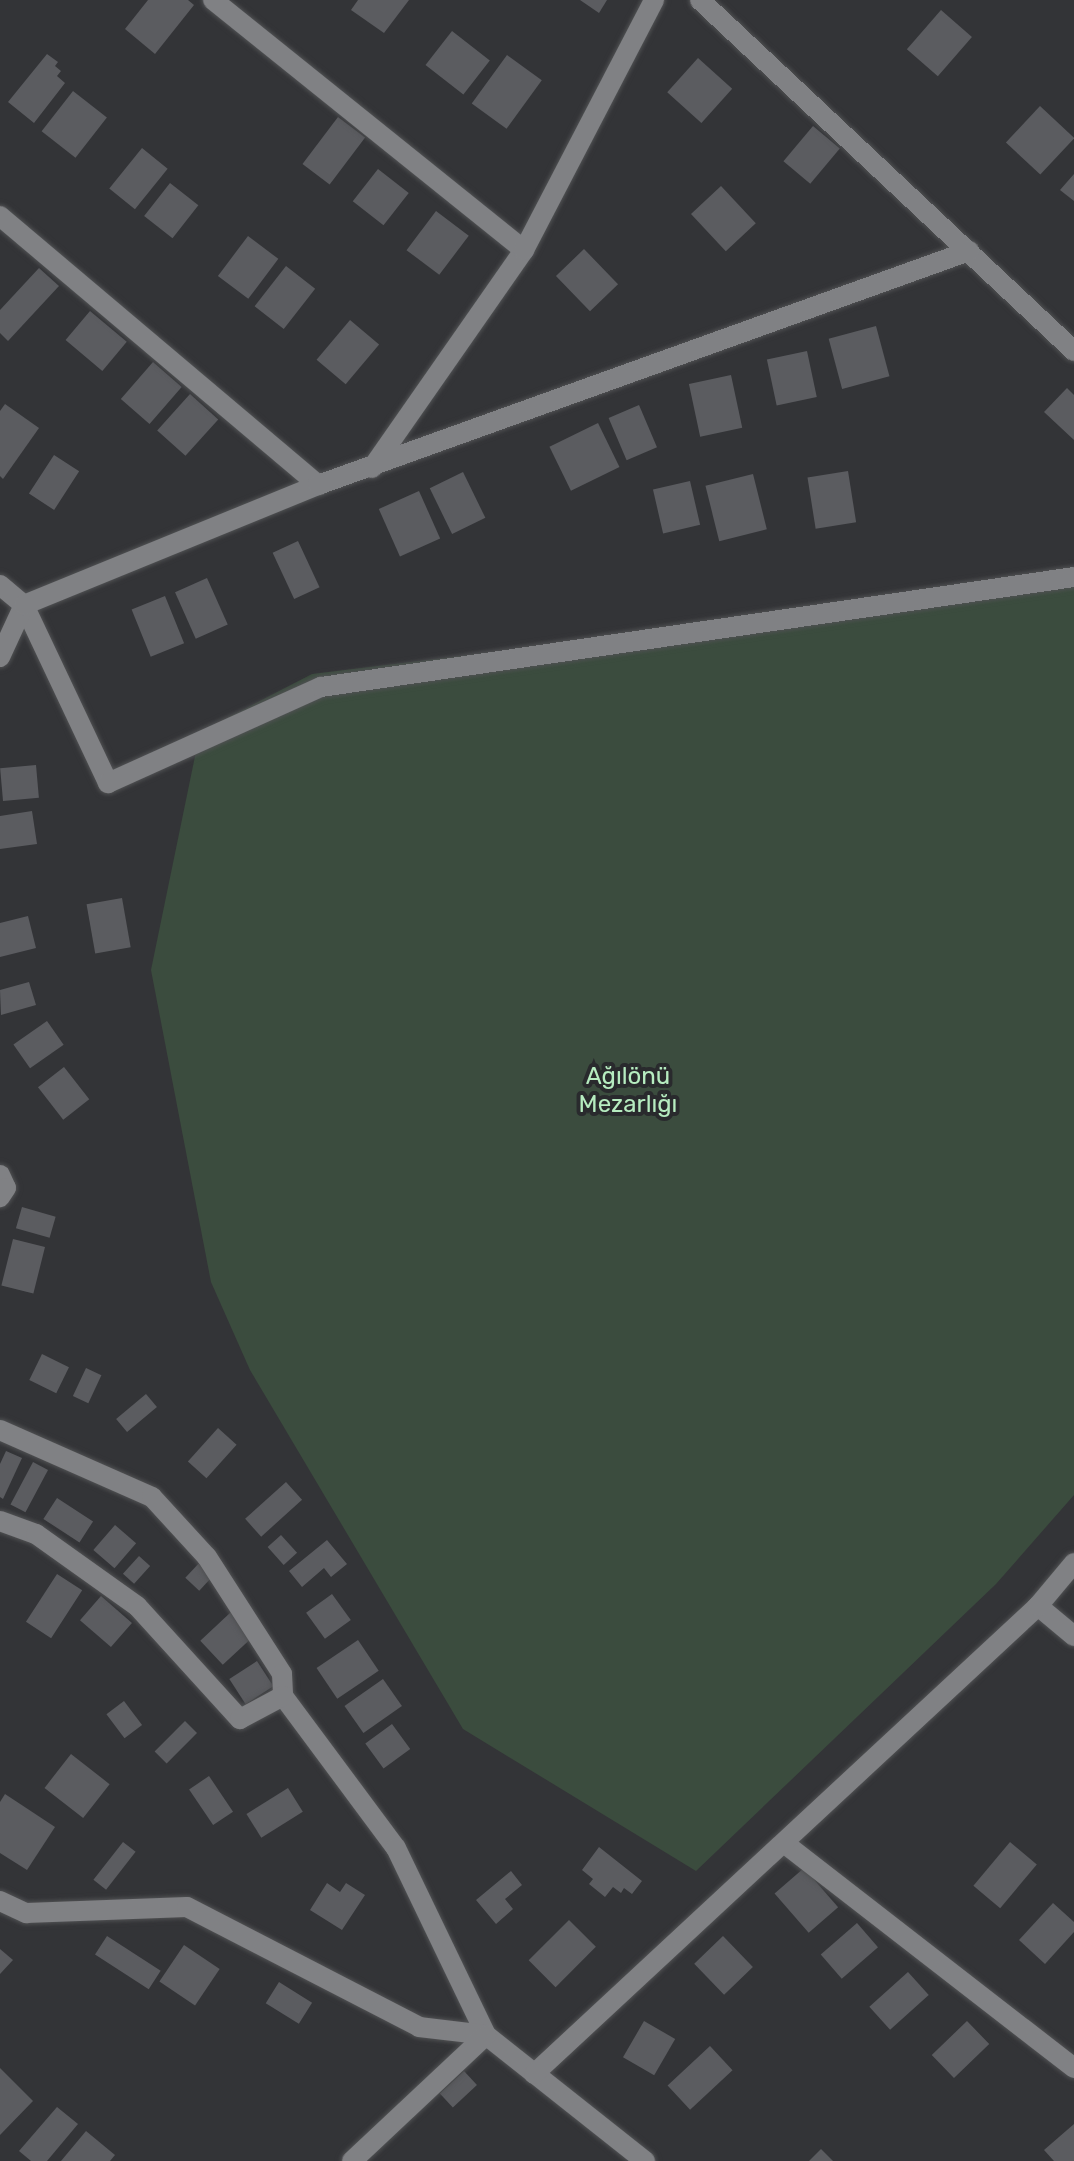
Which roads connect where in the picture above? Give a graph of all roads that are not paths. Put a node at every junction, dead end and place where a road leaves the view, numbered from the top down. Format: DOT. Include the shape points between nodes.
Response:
graph roads {
  1 [pos="213,0"];
  2 [pos="654,0"];
  3 [pos="700,0"];
  4 [pos="0,216"];
  5 [pos="524,250"];
  6 [pos="969,251"];
  7 [pos="1074,351"];
  8 [pos="372,468"];
  9 [pos="318,485"];
  10 [pos="1074,577"];
  11 [pos="0,585"];
  12 [pos="24,605"];
  13 [pos="0,657"];
  14 [pos="0,1175"];
  15 [pos="0,1197"];
  16 [pos="0,1430"];
  17 [pos="0,1521"];
  18 [pos="1074,1563"];
  19 [pos="1038,1606"];
  20 [pos="1074,1636"];
  21 [pos="283,1696"];
  22 [pos="784,1843"];
  23 [pos="0,1901"];
  24 [pos="486,2035"];
  25 [pos="1074,2068"];
  26 [pos="534,2074"];
  27 [pos="352,2161"];
  28 [pos="645,2161"];
  1 -- 5 [label="street"];
  2 -- 5 [label="street"];
  3 -- 6 [label="street"];
  4 -- 9 [label="street"];
  5 -- 8 [label="street"];
  6 -- 7 [label="street"];
  6 -- 8 [label="street"];
  8 -- 9 [label="street"];
  9 -- 12 [label="street"];
  10 -- 12 [label="street" via="321,687 108,783"];
  11 -- 12 [label="street"];
  12 -- 13 [label="street"];
  14 -- 15 [label="street" via="6,1188"];
  16 -- 21 [label="street" via="152,1497 207,1557 282,1674"];
  17 -- 21 [label="street" via="36,1534 137,1606 240,1719"];
  18 -- 19 [label="street"];
  19 -- 20 [label="street"];
  19 -- 22 [label="street"];
  21 -- 24 [label="street" via="396,1848"];
  22 -- 25 [label="street"];
  22 -- 26 [label="street"];
  23 -- 24 [label="street" via="26,1913 187,1907 419,2027"];
  24 -- 26 [label="street"];
  24 -- 27 [label="street"];
  26 -- 28 [label="street"];
}
